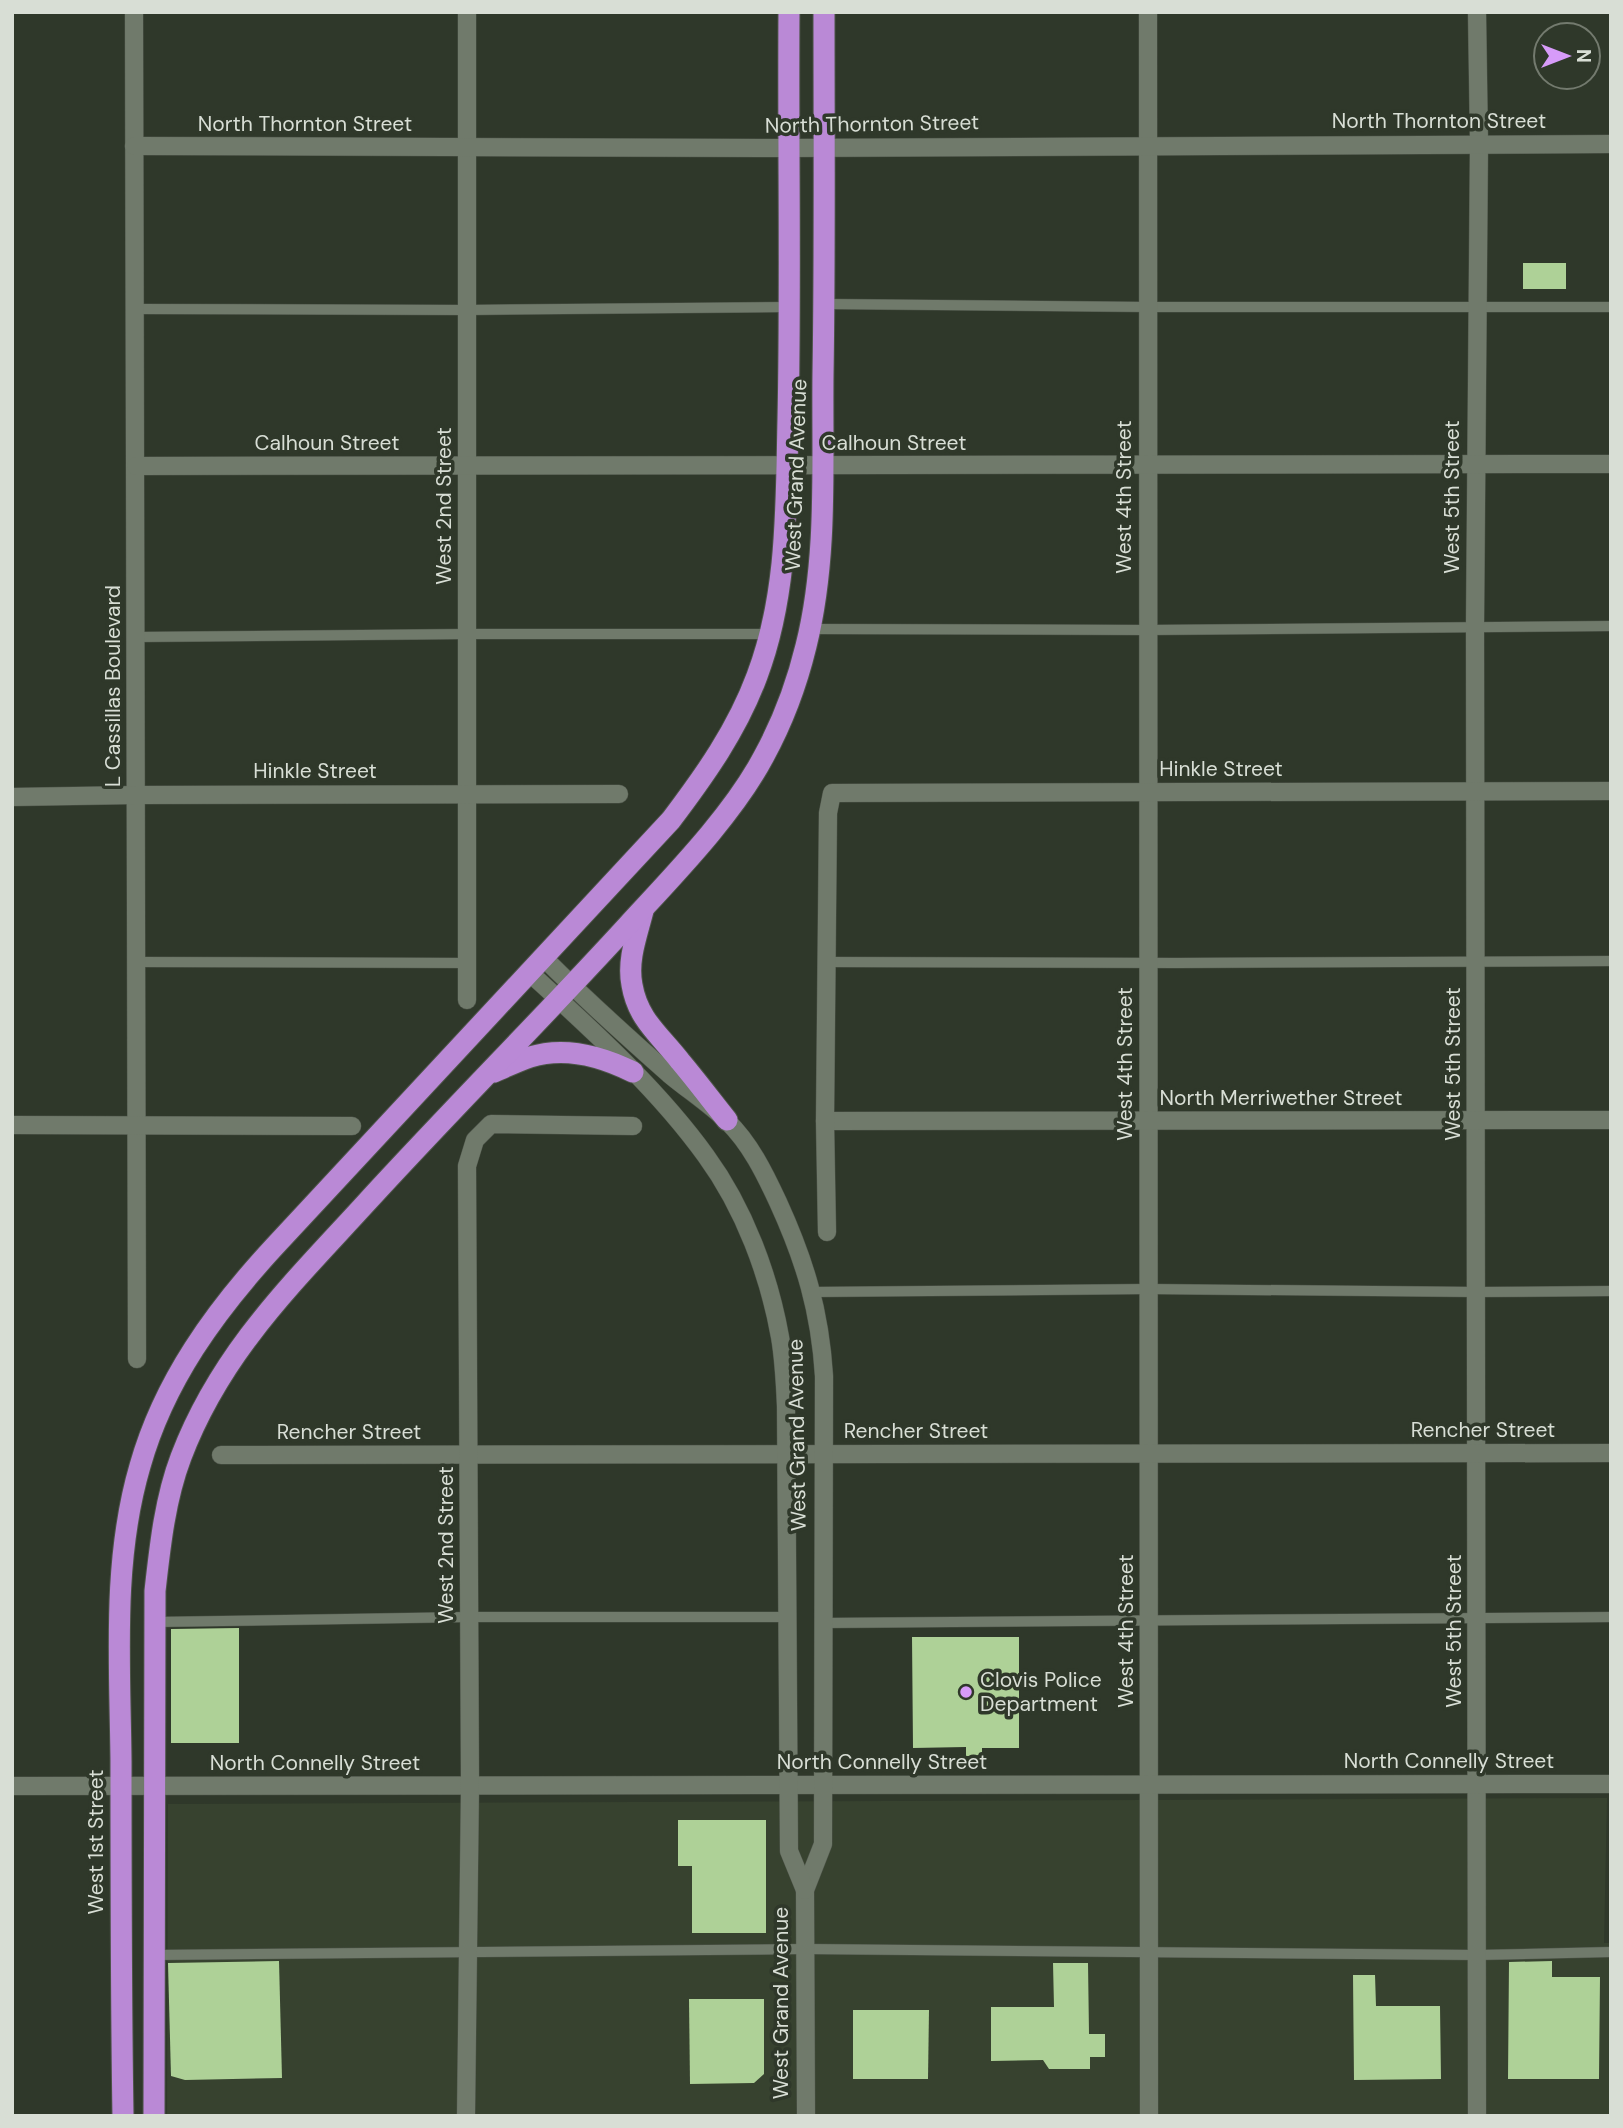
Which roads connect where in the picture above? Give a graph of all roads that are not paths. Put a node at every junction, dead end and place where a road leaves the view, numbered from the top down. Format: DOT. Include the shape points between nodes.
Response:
graph roads {
  1 [pos="134,12"];
  2 [pos="467,12"];
  3 [pos="789,12"];
  4 [pos="824,12"];
  5 [pos="1148,12"];
  6 [pos="1477,12"];
  7 [pos="1479,143"];
  8 [pos="1611,144"];
  9 [pos="1149,145"];
  10 [pos="134,146"];
  11 [pos="468,146"];
  12 [pos="824,147"];
  13 [pos="787,148"];
  14 [pos="824,304"];
  15 [pos="789,307"];
  16 [pos="1148,307"];
  17 [pos="1477,307"];
  18 [pos="1611,307"];
  19 [pos="135,309"];
  20 [pos="467,310"];
  21 [pos="1475,464"];
  22 [pos="1611,464"];
  23 [pos="1147,465"];
  24 [pos="136,466"];
  25 [pos="466,466"];
  26 [pos="787,466"];
  27 [pos="822,466"];
  28 [pos="1475,626"];
  29 [pos="1611,626"];
  30 [pos="809,629"];
  31 [pos="1147,630"];
  32 [pos="467,634"];
  33 [pos="770,634"];
  34 [pos="136,637"];
  35 [pos="1147,792"];
  36 [pos="1475,792"];
  37 [pos="1611,792"];
  38 [pos="467,793"];
  39 [pos="136,794"];
  40 [pos="619,794"];
  41 [pos="12,797"];
  42 [pos="645,906"];
  43 [pos="1611,961"];
  44 [pos="136,962"];
  45 [pos="827,962"];
  46 [pos="1475,962"];
  47 [pos="467,963"];
  48 [pos="1148,963"];
  49 [pos="537,965"];
  50 [pos="565,992"];
  51 [pos="467,1000"];
  52 [pos="633,1072"];
  53 [pos="486,1075"];
  54 [pos="727,1120"];
  55 [pos="1475,1120"];
  56 [pos="1611,1120"];
  57 [pos="825,1121"];
  58 [pos="1148,1121"];
  59 [pos="12,1125"];
  60 [pos="137,1126"];
  61 [pos="352,1126"];
  62 [pos="633,1126"];
  63 [pos="827,1232"];
  64 [pos="1148,1289"];
  65 [pos="1611,1291"];
  66 [pos="812,1292"];
  67 [pos="1476,1292"];
  68 [pos="137,1359"];
  69 [pos="1148,1453"];
  70 [pos="1476,1453"];
  71 [pos="1611,1453"];
  72 [pos="469,1454"];
  73 [pos="786,1454"];
  74 [pos="823,1454"];
  75 [pos="221,1455"];
  76 [pos="1611,1616"];
  77 [pos="469,1617"];
  78 [pos="788,1617"];
  79 [pos="1476,1617"];
  80 [pos="1149,1621"];
  81 [pos="155,1622"];
  82 [pos="822,1623"];
  83 [pos="1476,1784"];
  84 [pos="1611,1784"];
  85 [pos="789,1785"];
  86 [pos="823,1785"];
  87 [pos="1149,1785"];
  88 [pos="12,1786"];
  89 [pos="121,1786"];
  90 [pos="154,1786"];
  91 [pos="470,1786"];
  92 [pos="805,1890"];
  93 [pos="805,1949"];
  94 [pos="1149,1952"];
  95 [pos="1611,1952"];
  96 [pos="468,1953"];
  97 [pos="154,1955"];
  98 [pos="1477,1955"];
  99 [pos="123,2116"];
  100 [pos="154,2116"];
  101 [pos="466,2116"];
  102 [pos="806,2116"];
  103 [pos="1149,2116"];
  104 [pos="1477,2116"];
  1 -- 10 [label="street, L Cassillas Boulevard"];
  2 -- 11 [label="street, West 2nd Street"];
  3 -- 13 [label="highway, West Grand Avenue"];
  4 -- 12 [label="highway, West Grand Avenue"];
  5 -- 9 [label="street, West 4th Street"];
  6 -- 7 [label="street, West 5th Street"];
  7 -- 8 [label="street, North Thornton Street"];
  7 -- 9 [label="street, North Thornton Street"];
  7 -- 17 [label="street, West 5th Street"];
  9 -- 12 [label="street, North Thornton Street"];
  9 -- 16 [label="street, West 4th Street"];
  10 -- 11 [label="street, North Thornton Street"];
  10 -- 19 [label="street, L Cassillas Boulevard"];
  11 -- 13 [label="street, North Thornton Street"];
  11 -- 20 [label="street, West 2nd Street"];
  12 -- 13 [label="street, North Thornton Street"];
  12 -- 14 [label="highway, West Grand Avenue"];
  13 -- 15 [label="highway, West Grand Avenue"];
  14 -- 16 [label="lane"];
  14 -- 27 [label="highway, West Grand Avenue"];
  15 -- 20 [label="lane"];
  15 -- 26 [label="highway, West Grand Avenue"];
  16 -- 17 [label="lane"];
  16 -- 23 [label="street, West 4th Street"];
  17 -- 18 [label="lane"];
  17 -- 21 [label="street, West 5th Street"];
  19 -- 20 [label="lane"];
  19 -- 24 [label="street, L Cassillas Boulevard"];
  20 -- 25 [label="street, West 2nd Street"];
  21 -- 22 [label="street, Calhoun Street"];
  21 -- 23 [label="street, Calhoun Street"];
  21 -- 28 [label="street, West 5th Street"];
  23 -- 27 [label="street, Calhoun Street"];
  23 -- 31 [label="street, West 4th Street"];
  24 -- 25 [label="street, Calhoun Street"];
  24 -- 34 [label="street, L Cassillas Boulevard"];
  25 -- 26 [label="street, Calhoun Street"];
  25 -- 32 [label="street, West 2nd Street"];
  26 -- 27 [label="street, Calhoun Street"];
  26 -- 33 [label="highway, West Grand Avenue" via="781,581"];
  27 -- 30 [label="highway, West Grand Avenue" via="822,534"];
  28 -- 29 [label="lane"];
  28 -- 31 [label="lane"];
  28 -- 36 [label="street, West 5th Street"];
  30 -- 31 [label="lane"];
  30 -- 42 [label="highway, West Grand Avenue" via="788,701 764,757 734,803"];
  31 -- 35 [label="street, West 4th Street"];
  32 -- 33 [label="lane"];
  32 -- 34 [label="lane"];
  32 -- 38 [label="street, West 2nd Street"];
  33 -- 49 [label="highway, West Grand Avenue" via="744,706 707,774 671,820"];
  34 -- 39 [label="street, L Cassillas Boulevard"];
  35 -- 36 [label="street, Hinkle Street"];
  35 -- 45 [label="street, Hinkle Street" via="832,793"];
  35 -- 48 [label="street, West 4th Street"];
  36 -- 37 [label="street, Hinkle Street"];
  36 -- 46 [label="street, West 5th Street"];
  38 -- 39 [label="street, Hinkle Street"];
  38 -- 40 [label="street, Hinkle Street"];
  38 -- 47 [label="street, West 2nd Street"];
  39 -- 41 [label="street, Hinkle Street"];
  39 -- 44 [label="street, L Cassillas Boulevard"];
  42 -- 50 [label="highway, West Grand Avenue"];
  42 -- 54 [label="highway" via="631,966 636,1002 650,1028"];
  43 -- 46 [label="lane"];
  44 -- 47 [label="lane"];
  44 -- 60 [label="street, L Cassillas Boulevard"];
  45 -- 48 [label="lane"];
  45 -- 57 [label="street"];
  46 -- 48 [label="lane"];
  46 -- 55 [label="street, West 5th Street"];
  47 -- 51 [label="street, West 2nd Street"];
  48 -- 58 [label="street, West 4th Street"];
  49 -- 50 [label="street, West Grand Avenue"];
  49 -- 89 [label="highway, West 1st Street" via="250,1273 206,1329 170,1389 131,1498 121,1568"];
  50 -- 52 [label="street, West Grand Avenue"];
  50 -- 53 [label="highway"];
  50 -- 54 [label="street, West Grand Avenue"];
  52 -- 53 [label="highway" via="598,1057 553,1053 532,1056"];
  52 -- 73 [label="street, West Grand Avenue" via="708,1158 759,1260 780,1339"];
  53 -- 81 [label="highway" via="268,1310 217,1382 180,1461 166,1511"];
  54 -- 66 [label="street, West Grand Avenue" via="765,1173 796,1240"];
  55 -- 56 [label="street, North Merriwether Street"];
  55 -- 58 [label="street, North Merriwether Street"];
  55 -- 67 [label="street, West 5th Street"];
  57 -- 58 [label="street, North Merriwether Street"];
  57 -- 63 [label="street"];
  58 -- 64 [label="street, West 4th Street"];
  59 -- 60 [label="street"];
  60 -- 61 [label="street"];
  60 -- 68 [label="street, L Cassillas Boulevard"];
  62 -- 72 [label="street, West 2nd Street" via="491,1124 475,1140 467,1166"];
  64 -- 66 [label="lane"];
  64 -- 67 [label="lane"];
  64 -- 69 [label="street, West 4th Street"];
  65 -- 67 [label="lane"];
  66 -- 74 [label="street, West Grand Avenue" via="822,1340"];
  67 -- 70 [label="street, West 5th Street"];
  69 -- 70 [label="street, Rencher Street"];
  69 -- 74 [label="street, Rencher Street"];
  69 -- 80 [label="street, West 4th Street"];
  70 -- 71 [label="street, Rencher Street"];
  70 -- 79 [label="street, West 5th Street"];
  72 -- 73 [label="street, Rencher Street"];
  72 -- 75 [label="street, Rencher Street"];
  72 -- 77 [label="street, West 2nd Street"];
  73 -- 74 [label="street, Rencher Street"];
  73 -- 78 [label="street, West Grand Avenue"];
  74 -- 82 [label="street, West Grand Avenue"];
  76 -- 79 [label="lane"];
  77 -- 78 [label="lane"];
  77 -- 81 [label="lane"];
  77 -- 91 [label="street, West 2nd Street"];
  78 -- 85 [label="street, West Grand Avenue"];
  79 -- 80 [label="lane"];
  79 -- 83 [label="street, West 5th Street"];
  80 -- 82 [label="lane"];
  80 -- 87 [label="street, West 4th Street"];
  81 -- 90 [label="highway"];
  82 -- 86 [label="street, West Grand Avenue"];
  83 -- 84 [label="street, North Connelly Street"];
  83 -- 87 [label="street, North Connelly Street"];
  83 -- 98 [label="street, West 5th Street"];
  85 -- 86 [label="street, North Connelly Street"];
  85 -- 91 [label="street, North Connelly Street"];
  85 -- 92 [label="street, West Grand Avenue" via="789,1851"];
  86 -- 87 [label="street, North Connelly Street"];
  86 -- 92 [label="street, West Grand Avenue" via="823,1844"];
  87 -- 94 [label="street, West 4th Street"];
  88 -- 89 [label="street, North Connelly Street"];
  89 -- 90 [label="street, North Connelly Street"];
  89 -- 99 [label="highway, West 1st Street"];
  90 -- 91 [label="street, North Connelly Street"];
  90 -- 97 [label="highway"];
  91 -- 96 [label="street, West 2nd Street"];
  92 -- 93 [label="street, West Grand Avenue"];
  93 -- 94 [label="lane"];
  93 -- 96 [label="lane"];
  93 -- 102 [label="street, West Grand Avenue"];
  94 -- 98 [label="lane"];
  94 -- 103 [label="street, West 4th Street"];
  95 -- 98 [label="lane"];
  96 -- 97 [label="lane"];
  96 -- 101 [label="street, West 2nd Street"];
  97 -- 100 [label="highway"];
  98 -- 104 [label="street, West 5th Street"];
}
